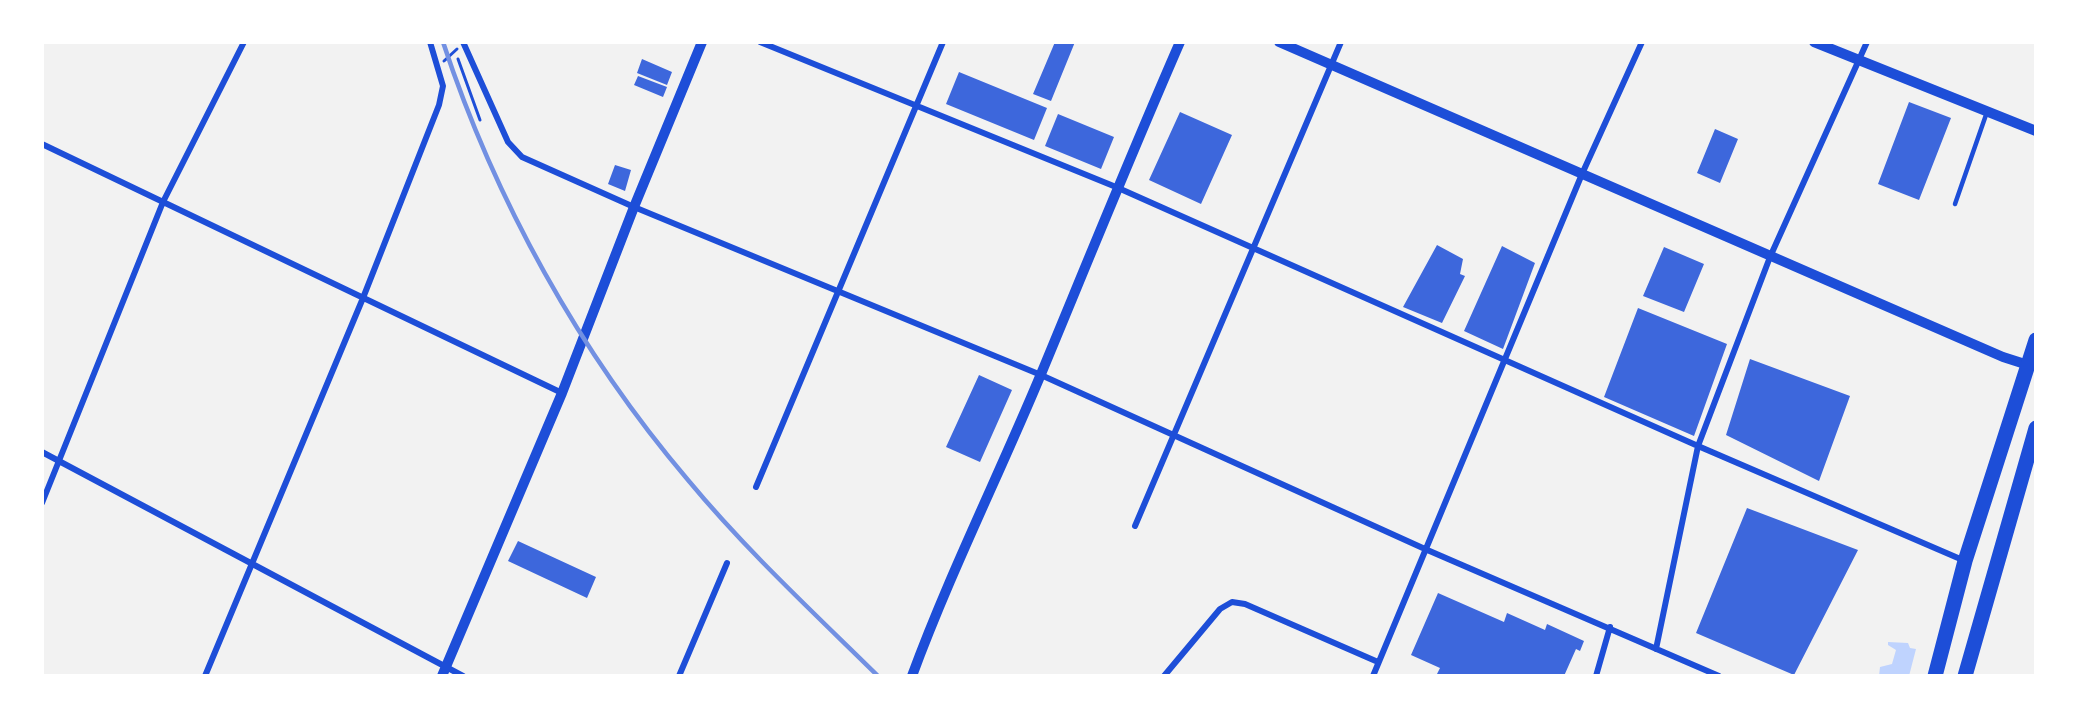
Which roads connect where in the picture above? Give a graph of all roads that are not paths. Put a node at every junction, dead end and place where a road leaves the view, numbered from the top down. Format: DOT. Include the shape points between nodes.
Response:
graph roads {
  1 [pos="244,42"];
  2 [pos="430,42"];
  3 [pos="702,42"];
  4 [pos="760,42"];
  5 [pos="943,42"];
  6 [pos="1180,42"];
  7 [pos="1279,42"];
  8 [pos="1341,42"];
  9 [pos="1642,42"];
  10 [pos="1814,42"];
  11 [pos="1867,42"];
  12 [pos="463,43"];
  13 [pos="1858,60"];
  14 [pos="1332,64"];
  15 [pos="918,105"];
  16 [pos="1987,112"];
  17 [pos="2036,131"];
  18 [pos="42,144"];
  19 [pos="1582,174"];
  20 [pos="1116,187"];
  21 [pos="163,202"];
  22 [pos="1955,204"];
  23 [pos="634,207"];
  24 [pos="1255,249"];
  25 [pos="1770,256"];
  26 [pos="838,292"];
  27 [pos="363,298"];
  28 [pos="2036,340"];
  29 [pos="1505,360"];
  30 [pos="2028,365"];
  31 [pos="1041,375"];
  32 [pos="562,393"];
  33 [pos="2036,428"];
  34 [pos="1175,436"];
  35 [pos="1698,446"];
  36 [pos="42,452"];
  37 [pos="59,462"];
  38 [pos="756,487"];
  39 [pos="42,503"];
  40 [pos="1135,526"];
  41 [pos="1425,549"];
  42 [pos="1965,561"];
  43 [pos="252,564"];
  44 [pos="726,564"];
  45 [pos="1610,627"];
  46 [pos="1656,648"];
  47 [pos="1377,662"];
  48 [pos="444,672"];
  49 [pos="205,676"];
  50 [pos="463,676"];
  51 [pos="679,676"];
  52 [pos="912,676"];
  53 [pos="1164,676"];
  54 [pos="1373,676"];
  55 [pos="1596,676"];
  56 [pos="1719,676"];
  57 [pos="1935,676"];
  58 [pos="1965,676"];
  1 -- 21 [label="street"];
  2 -- 27 [label="street" via="443,86 439,105"];
  3 -- 23 [label="street"];
  4 -- 15 [label="street"];
  5 -- 15 [label="street"];
  6 -- 20 [label="street"];
  7 -- 14 [label="street"];
  8 -- 14 [label="street"];
  9 -- 19 [label="street"];
  10 -- 13 [label="street"];
  11 -- 13 [label="street"];
  12 -- 23 [label="street" via="514,151"];
  13 -- 16 [label="street"];
  13 -- 25 [label="street"];
  14 -- 19 [label="street"];
  14 -- 24 [label="street"];
  15 -- 20 [label="street"];
  15 -- 26 [label="street"];
  16 -- 17 [label="street"];
  16 -- 22 [label="lane"];
  18 -- 21 [label="street"];
  19 -- 25 [label="street"];
  19 -- 29 [label="street"];
  20 -- 24 [label="street"];
  20 -- 31 [label="street"];
  21 -- 27 [label="street"];
  21 -- 37 [label="street"];
  23 -- 26 [label="street"];
  23 -- 32 [label="street"];
  24 -- 29 [label="street"];
  24 -- 34 [label="street"];
  25 -- 30 [label="street"];
  25 -- 35 [label="street"];
  26 -- 31 [label="street"];
  26 -- 38 [label="street"];
  27 -- 32 [label="street"];
  27 -- 43 [label="street"];
  28 -- 30 [label="main road"];
  29 -- 35 [label="street"];
  29 -- 41 [label="street"];
  30 -- 42 [label="main road"];
  31 -- 34 [label="street"];
  31 -- 52 [label="street" via="939,603"];
  32 -- 48 [label="street"];
  33 -- 58 [label="main road"];
  34 -- 40 [label="street"];
  34 -- 41 [label="street"];
  35 -- 42 [label="street"];
  35 -- 46 [label="street"];
  36 -- 37 [label="street"];
  37 -- 39 [label="street"];
  37 -- 43 [label="street"];
  41 -- 45 [label="street"];
  41 -- 47 [label="street"];
  42 -- 57 [label="main road"];
  43 -- 48 [label="street"];
  43 -- 49 [label="street"];
  44 -- 51 [label="street"];
  45 -- 46 [label="street"];
  45 -- 55 [label="street"];
  46 -- 56 [label="street"];
  47 -- 53 [label="street" via="1265,612 1232,602 1220,609"];
  47 -- 54 [label="street"];
  48 -- 50 [label="street"];
}
